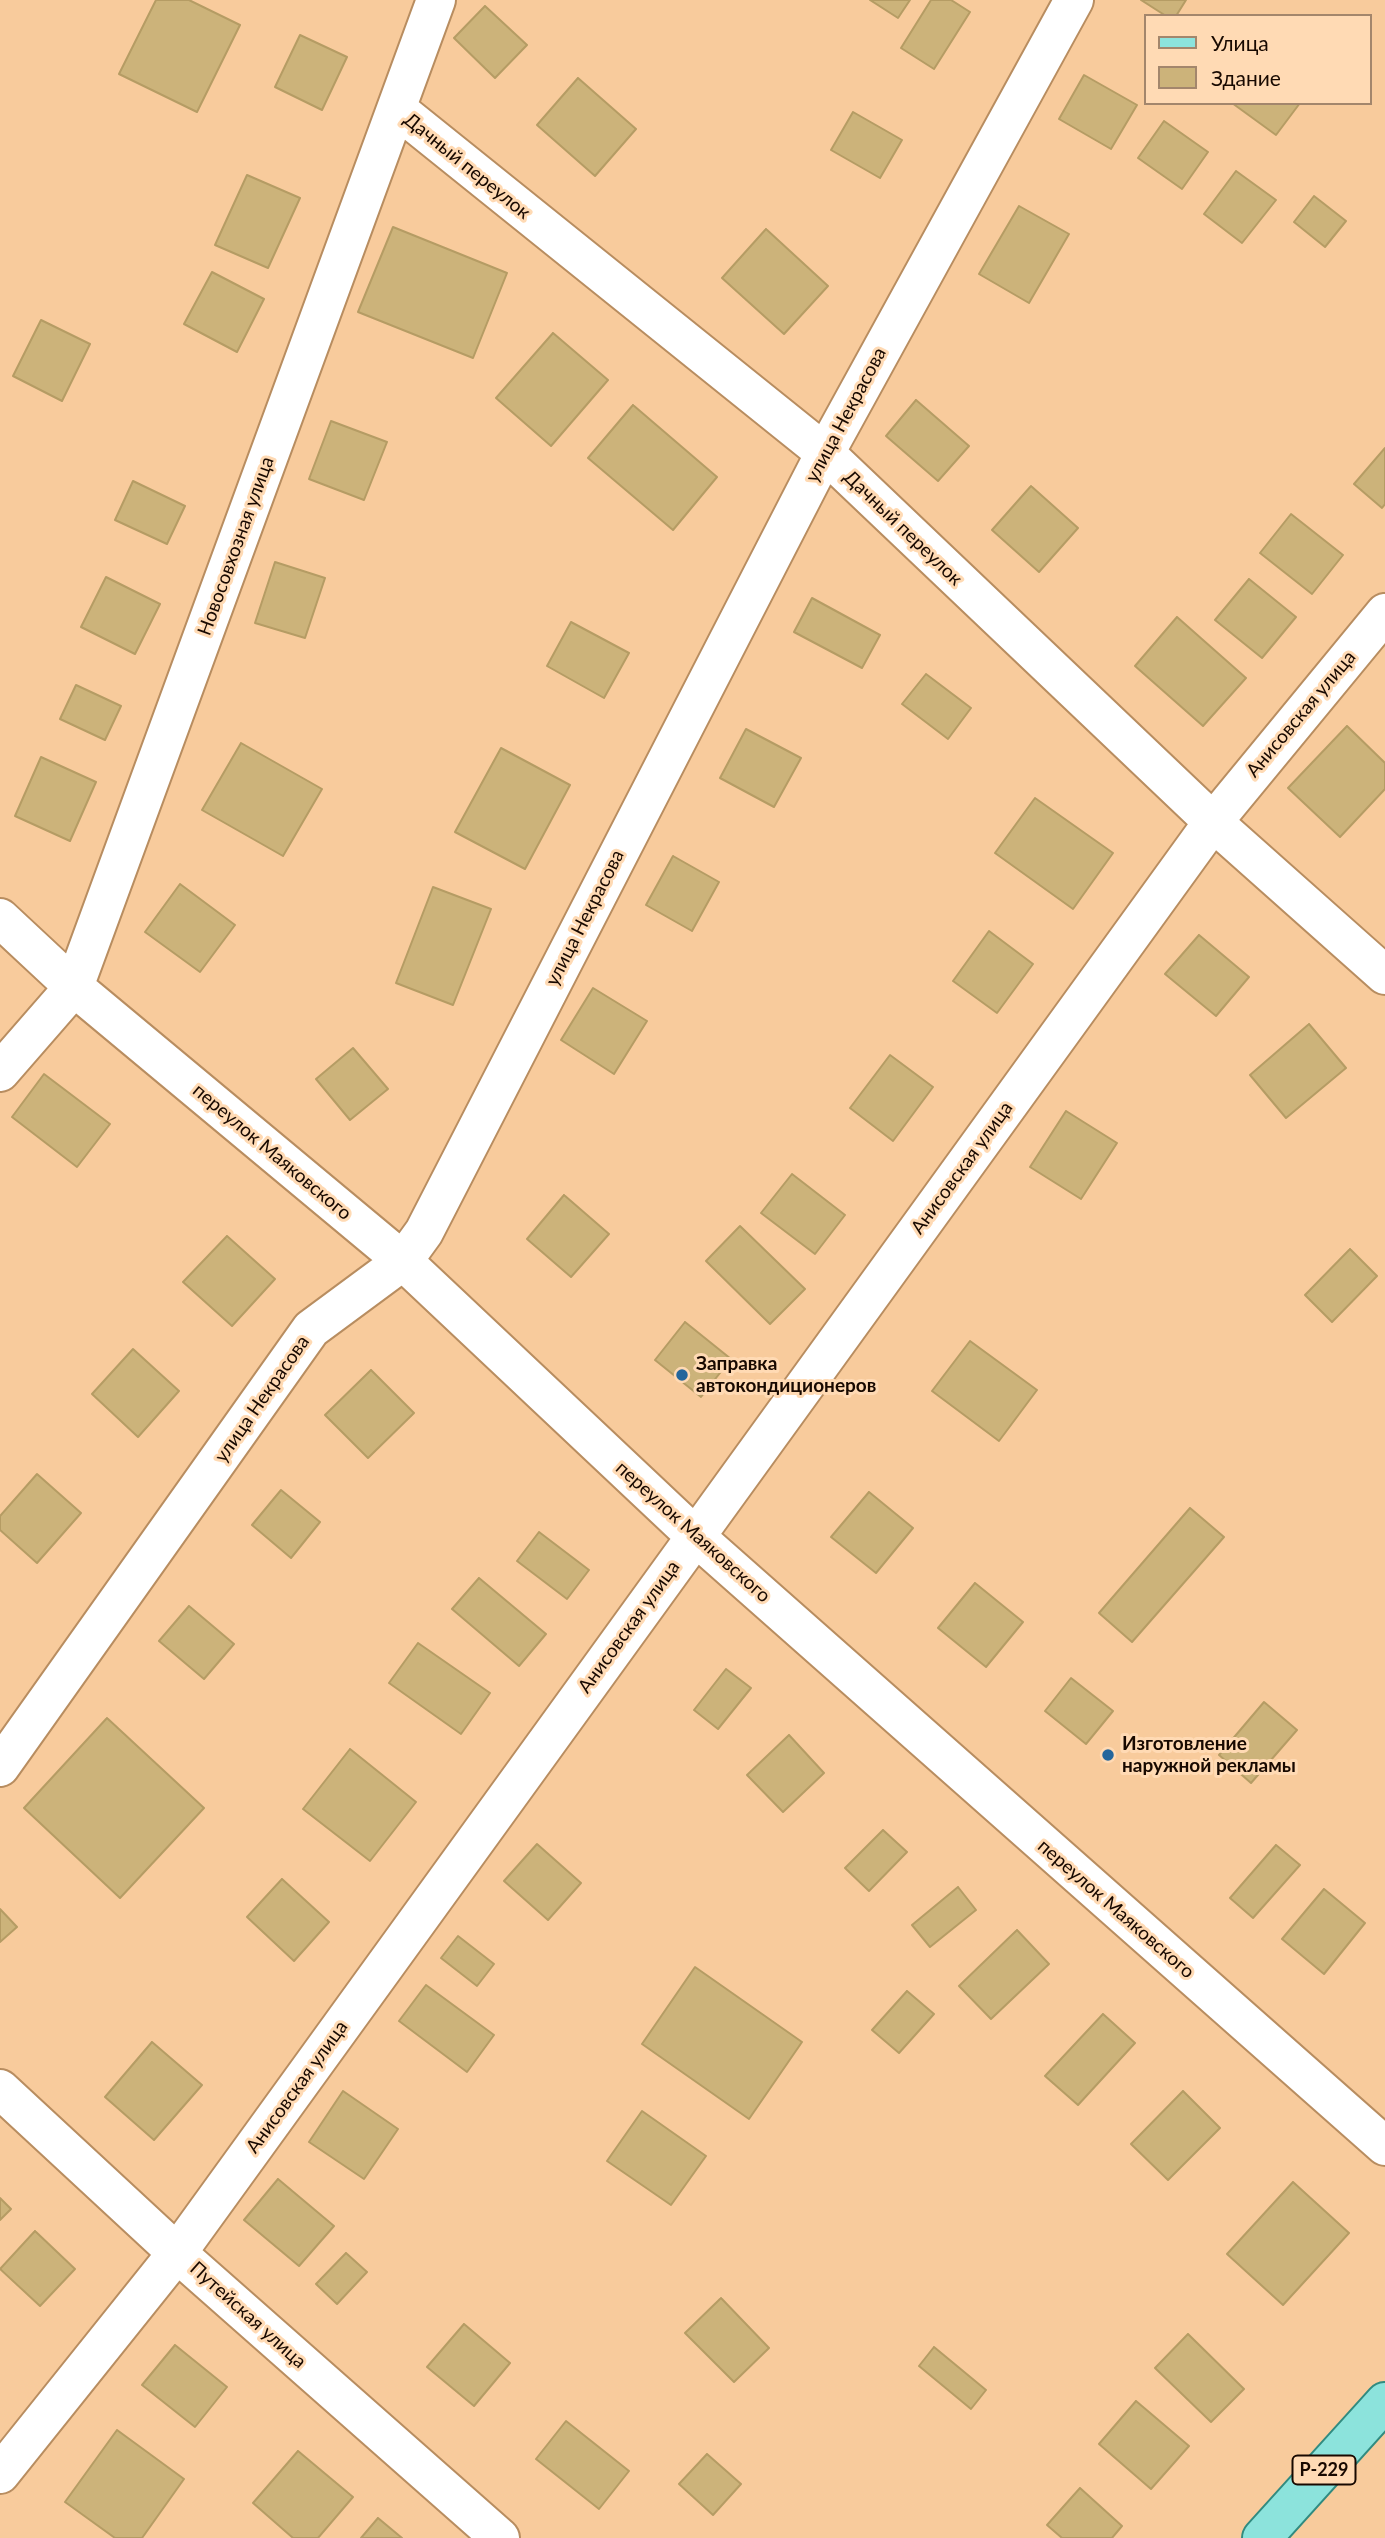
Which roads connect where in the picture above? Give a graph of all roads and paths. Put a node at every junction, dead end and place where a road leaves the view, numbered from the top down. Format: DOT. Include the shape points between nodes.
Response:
graph roads {
  1 [pos="436,0"];
  2 [pos="1074,0"];
  3 [pos="397,109"];
  4 [pos="825,453"];
  5 [pos="1385,613"];
  6 [pos="1213,822"];
  7 [pos="0,918"];
  8 [pos="1385,975"];
  9 [pos="74,987"];
  10 [pos="0,1072"];
  11 [pos="403,1261"];
  12 [pos="695,1536"];
  13 [pos="0,1768"];
  14 [pos="0,2090"];
  15 [pos="1385,2146"];
  16 [pos="177,2253"];
  17 [pos="1385,2402"];
  18 [pos="0,2474"];
  19 [pos="500,2538"];
  20 [pos="1262,2538"];
  1 -- 3 [label="street, Новосовхозная улица"];
  2 -- 4 [label="street, улица Некрасова"];
  3 -- 4 [label="street, Дачный переулок"];
  3 -- 9 [label="street, Новосовхозная улица"];
  4 -- 6 [label="street, Дачный переулок"];
  4 -- 11 [label="street, улица Некрасова" via="424,1232"];
  5 -- 6 [label="street, Анисовская улица"];
  6 -- 8 [label="street, Дачный переулок"];
  6 -- 12 [label="street, Анисовская улица"];
  7 -- 9 [label="street, переулок Маяковского"];
  9 -- 10 [label="street, Новосовхозная улица"];
  9 -- 11 [label="street, переулок Маяковского"];
  11 -- 12 [label="street, переулок Маяковского"];
  11 -- 13 [label="street, улица Некрасова" via="312,1329"];
  12 -- 15 [label="street, переулок Маяковского"];
  12 -- 16 [label="street, Анисовская улица"];
  14 -- 16 [label="street, Путейская улица"];
  16 -- 18 [label="street, Анисовская улица"];
  16 -- 19 [label="street, Путейская улица"];
  17 -- 20 [label="main road, Р-229"];
}
